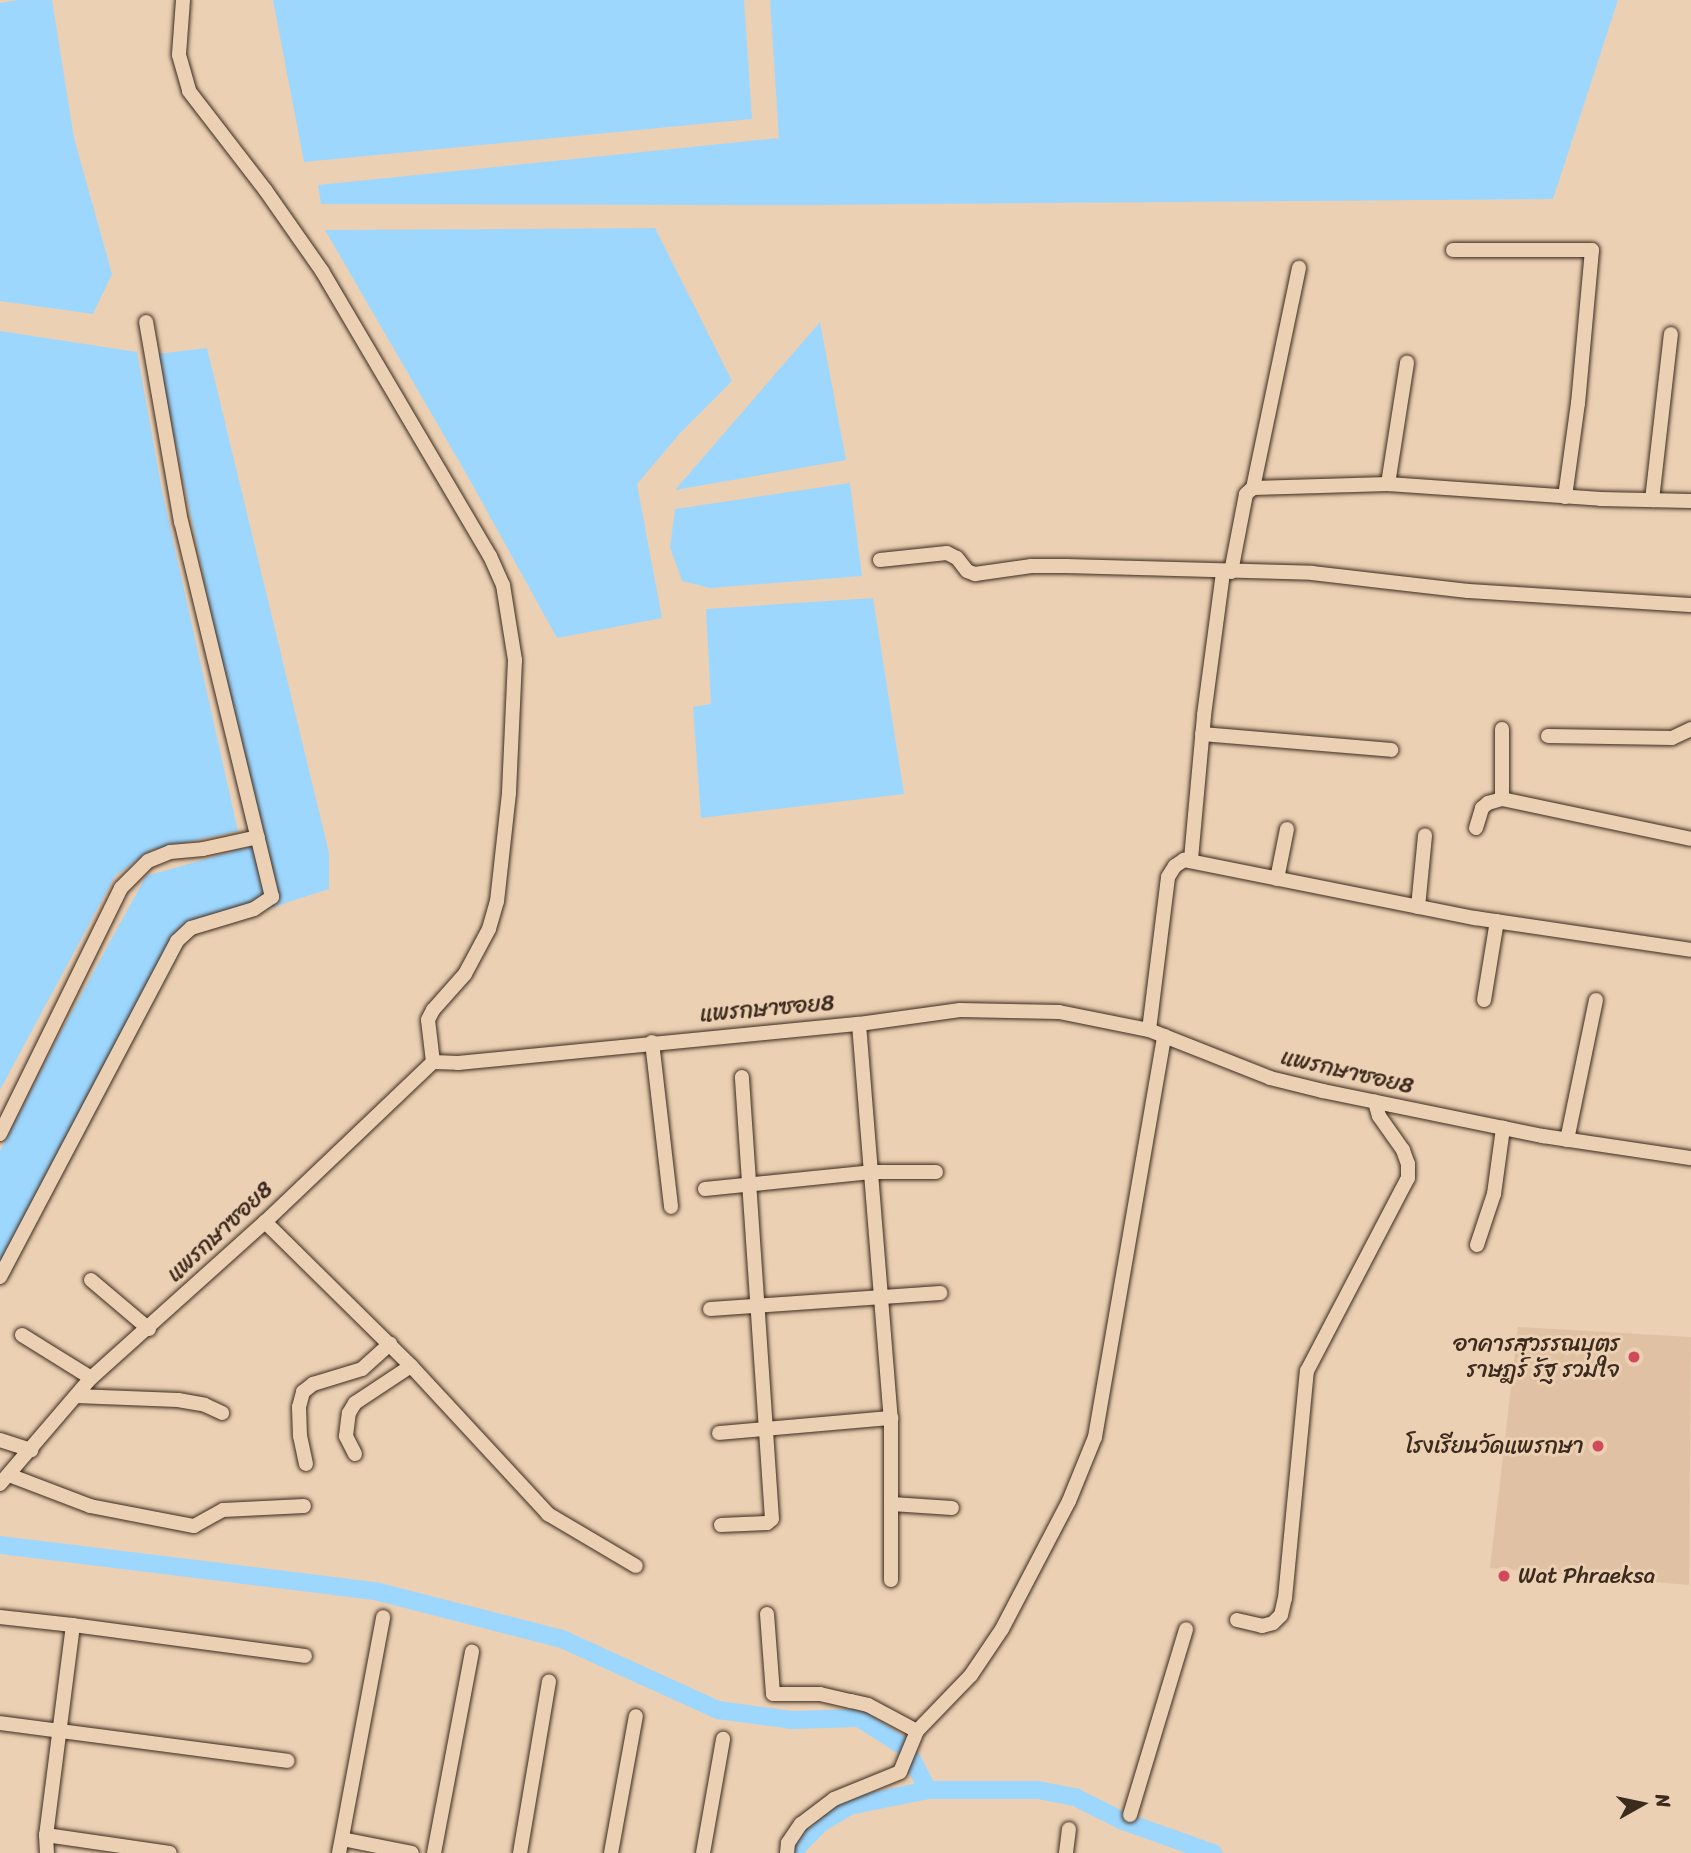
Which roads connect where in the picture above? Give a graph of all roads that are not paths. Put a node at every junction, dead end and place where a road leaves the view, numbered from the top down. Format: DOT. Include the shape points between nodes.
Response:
graph roads {
  1 [pos="183,0"];
  2 [pos="1453,250"];
  3 [pos="1298,268"];
  4 [pos="146,322"];
  5 [pos="1671,334"];
  6 [pos="1407,362"];
  7 [pos="1388,484"];
  8 [pos="1253,488"];
  9 [pos="1565,497"];
  10 [pos="1652,500"];
  11 [pos="1691,501"];
  12 [pos="880,559"];
  13 [pos="1227,572"];
  14 [pos="1691,606"];
  15 [pos="1502,729"];
  16 [pos="1691,729"];
  17 [pos="1202,734"];
  18 [pos="1548,736"];
  19 [pos="1391,750"];
  20 [pos="1502,800"];
  21 [pos="1476,828"];
  22 [pos="1287,829"];
  23 [pos="1425,835"];
  24 [pos="258,837"];
  25 [pos="1691,839"];
  26 [pos="1191,859"];
  27 [pos="1277,879"];
  28 [pos="1418,907"];
  29 [pos="1497,921"];
  30 [pos="1691,950"];
  31 [pos="1484,1000"];
  32 [pos="1596,1000"];
  33 [pos="859,1024"];
  34 [pos="1149,1030"];
  35 [pos="1164,1037"];
  36 [pos="652,1042"];
  37 [pos="433,1062"];
  38 [pos="742,1077"];
  39 [pos="1375,1102"];
  40 [pos="1503,1128"];
  41 [pos="0,1134"];
  42 [pos="1567,1140"];
  43 [pos="1691,1158"];
  44 [pos="871,1172"];
  45 [pos="936,1172"];
  46 [pos="747,1184"];
  47 [pos="705,1189"];
  48 [pos="671,1207"];
  49 [pos="265,1222"];
  50 [pos="1477,1245"];
  51 [pos="0,1277"];
  52 [pos="91,1280"];
  53 [pos="940,1293"];
  54 [pos="881,1298"];
  55 [pos="758,1306"];
  56 [pos="710,1309"];
  57 [pos="149,1329"];
  58 [pos="22,1335"];
  59 [pos="390,1344"];
  60 [pos="411,1366"];
  61 [pos="91,1378"];
  62 [pos="76,1396"];
  63 [pos="222,1413"];
  64 [pos="891,1418"];
  65 [pos="768,1429"];
  66 [pos="719,1433"];
  67 [pos="0,1440"];
  68 [pos="31,1450"];
  69 [pos="355,1454"];
  70 [pos="306,1464"];
  71 [pos="4,1479"];
  72 [pos="892,1504"];
  73 [pos="304,1507"];
  74 [pos="952,1508"];
  75 [pos="721,1525"];
  76 [pos="636,1566"];
  77 [pos="891,1580"];
  78 [pos="767,1614"];
  79 [pos="0,1617"];
  80 [pos="383,1617"];
  81 [pos="1237,1620"];
  82 [pos="73,1625"];
  83 [pos="1186,1629"];
  84 [pos="472,1652"];
  85 [pos="305,1656"];
  86 [pos="549,1681"];
  87 [pos="636,1716"];
  88 [pos="0,1723"];
  89 [pos="60,1728"];
  90 [pos="914,1737"];
  91 [pos="723,1739"];
  92 [pos="288,1761"];
  93 [pos="1130,1815"];
  94 [pos="1069,1829"];
  95 [pos="46,1835"];
  96 [pos="340,1846"];
  97 [pos="47,1853"];
  98 [pos="170,1853"];
  99 [pos="412,1853"];
  100 [pos="434,1853"];
  101 [pos="520,1853"];
  102 [pos="611,1853"];
  103 [pos="703,1853"];
  104 [pos="787,1853"];
  105 [pos="1066,1853"];
  1 -- 37 [label="street" via="179,55 189,91 322,271 480,538 503,585 515,660 509,793 497,901 489,929 466,974 428,1020"];
  2 -- 9 [label="street" via="1592,250"];
  3 -- 8 [label="street"];
  4 -- 24 [label="street" via="181,522"];
  5 -- 10 [label="street"];
  6 -- 7 [label="street"];
  7 -- 8 [label="street"];
  7 -- 9 [label="street"];
  8 -- 13 [label="street" via="1246,494"];
  9 -- 10 [label="street"];
  10 -- 11 [label="street"];
  12 -- 13 [label="street" via="947,553 975,574 1031,566"];
  13 -- 14 [label="street" via="1312,573 1468,591"];
  13 -- 17 [label="street"];
  15 -- 20 [label="street"];
  16 -- 18 [label="street" via="1672,738"];
  17 -- 19 [label="street"];
  17 -- 26 [label="street"];
  20 -- 21 [label="street" via="1482,808"];
  20 -- 25 [label="street"];
  22 -- 27 [label="street"];
  23 -- 28 [label="street"];
  24 -- 41 [label="street" via="148,860 121,888"];
  24 -- 51 [label="street" via="272,897 254,909 191,928 177,941"];
  26 -- 27 [label="street"];
  26 -- 34 [label="street" via="1179,861 1168,877"];
  27 -- 28 [label="street"];
  28 -- 29 [label="street"];
  29 -- 30 [label="street"];
  29 -- 31 [label="street"];
  32 -- 42 [label="street"];
  33 -- 34 [label="street, แพรกษาซอย8" via="960,1010 1048,1012"];
  33 -- 36 [label="street, แพรกษาซอย8"];
  33 -- 44 [label="street"];
  34 -- 35 [label="street, แพรกษาซอย8"];
  35 -- 39 [label="street, แพรกษาซอย8" via="1270,1079"];
  35 -- 90 [label="street" via="1095,1437 1069,1501 1002,1629 971,1675"];
  36 -- 37 [label="street, แพรกษาซอย8"];
  36 -- 48 [label="street"];
  37 -- 49 [label="street, แพรกษาซอย8"];
  38 -- 46 [label="street"];
  39 -- 40 [label="street, แพรกษาซอย8"];
  39 -- 81 [label="street" via="1379,1116 1403,1150 1408,1178 1307,1371 1281,1615 1262,1626"];
  40 -- 42 [label="street, แพรกษาซอย8"];
  40 -- 50 [label="street" via="1494,1194"];
  42 -- 43 [label="street, แพรกษาซอย8"];
  44 -- 45 [label="street"];
  44 -- 46 [label="street"];
  44 -- 54 [label="street"];
  46 -- 47 [label="street"];
  46 -- 55 [label="street"];
  49 -- 57 [label="street, แพรกษาซอย8"];
  49 -- 59 [label="street"];
  52 -- 57 [label="street"];
  53 -- 54 [label="street"];
  54 -- 55 [label="street"];
  54 -- 64 [label="street"];
  55 -- 56 [label="street"];
  55 -- 65 [label="street"];
  57 -- 61 [label="street, แพรกษาซอย8"];
  58 -- 61 [label="street"];
  59 -- 60 [label="street"];
  59 -- 70 [label="street" via="362,1369 313,1384 303,1392 300,1426"];
  60 -- 69 [label="street" via="355,1403 346,1436"];
  60 -- 76 [label="street" via="548,1514"];
  61 -- 62 [label="street, แพรกษาซอย8"];
  62 -- 63 [label="street" via="178,1400"];
  62 -- 68 [label="street, แพรกษาซอย8"];
  64 -- 65 [label="street"];
  64 -- 72 [label="street"];
  65 -- 66 [label="street"];
  65 -- 75 [label="street" via="771,1520"];
  67 -- 68 [label="street"];
  68 -- 71 [label="street, แพรกษาซอย8"];
  71 -- 73 [label="street" via="90,1506 194,1527 223,1510"];
  72 -- 74 [label="street"];
  72 -- 77 [label="street"];
  78 -- 90 [label="street" via="773,1694 820,1694 868,1706"];
  79 -- 82 [label="street"];
  80 -- 96 [label="street"];
  82 -- 85 [label="street"];
  82 -- 89 [label="street"];
  83 -- 93 [label="street"];
  84 -- 100 [label="street"];
  86 -- 101 [label="street"];
  87 -- 102 [label="street"];
  88 -- 89 [label="street"];
  89 -- 92 [label="street"];
  89 -- 95 [label="street"];
  90 -- 104 [label="street" via="900,1772 834,1799 801,1824"];
  91 -- 103 [label="street"];
  94 -- 105 [label="street"];
  95 -- 97 [label="street"];
  95 -- 98 [label="street"];
  96 -- 99 [label="street"];
}
